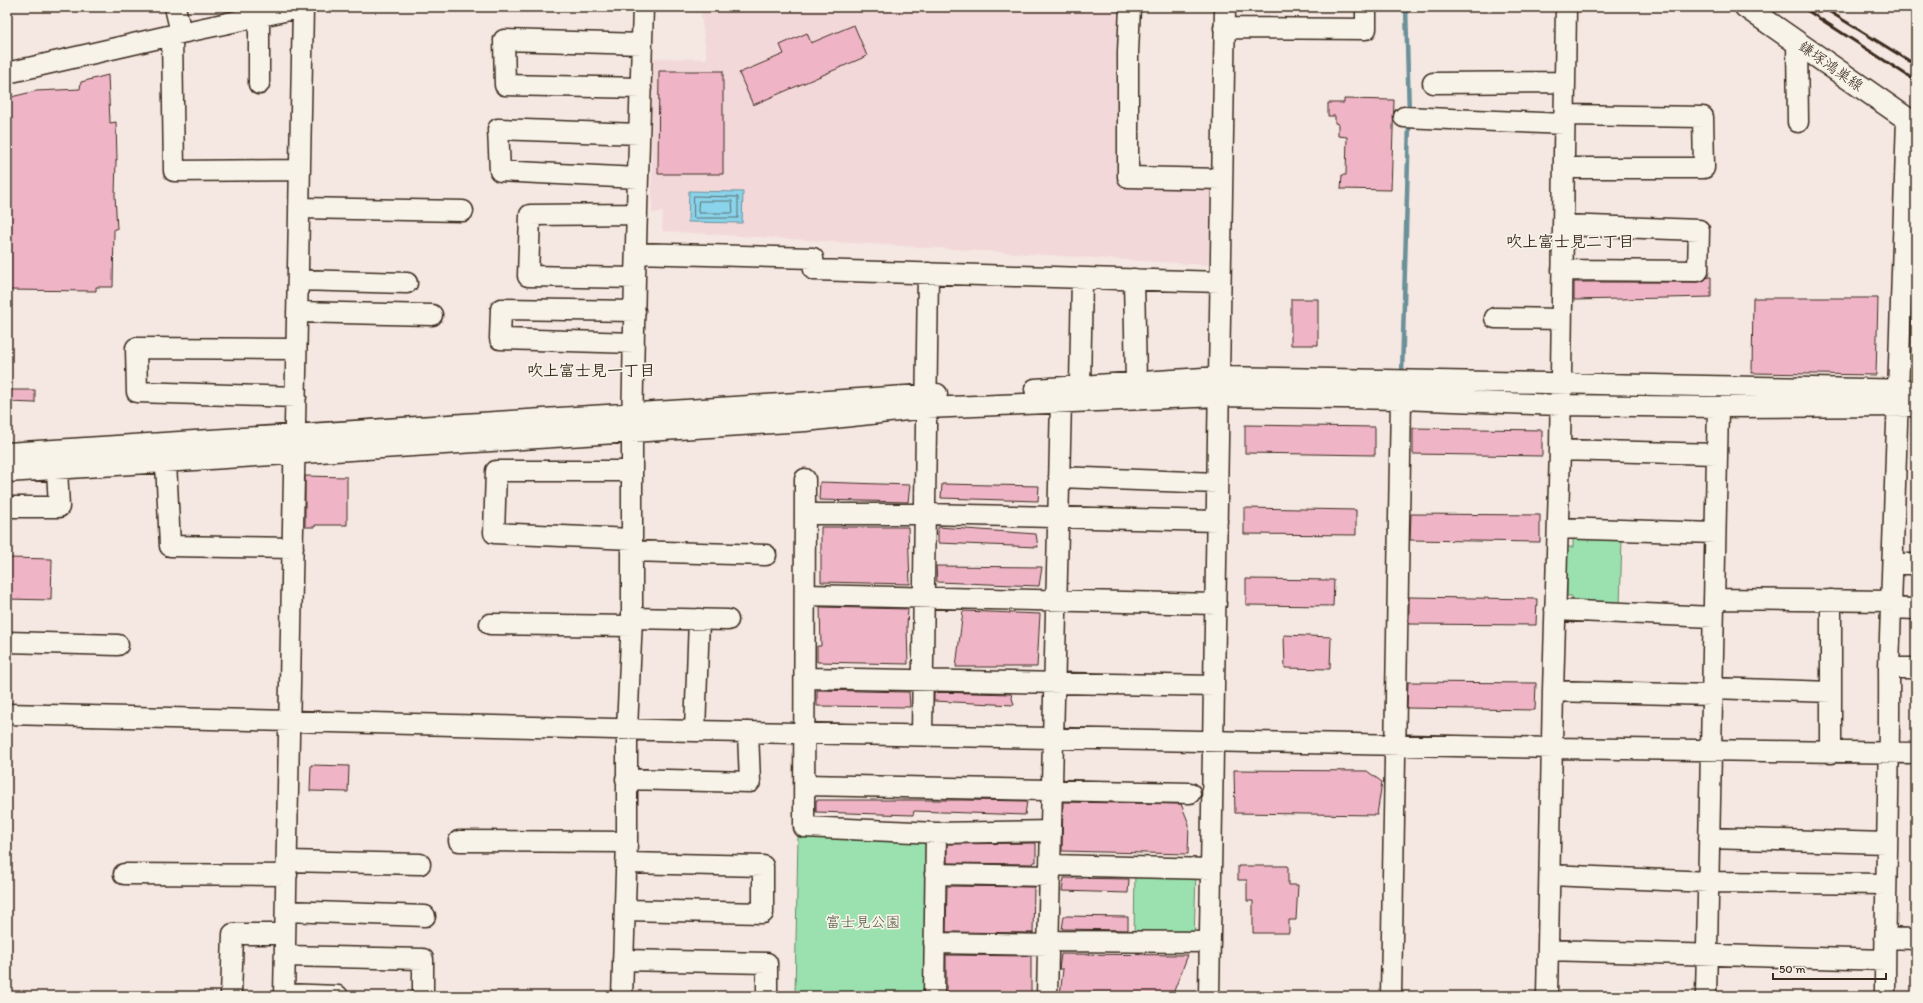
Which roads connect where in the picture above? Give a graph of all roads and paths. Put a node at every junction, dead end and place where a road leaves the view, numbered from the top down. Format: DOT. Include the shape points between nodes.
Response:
graph roads {
  1 [pos="176,7"];
  2 [pos="303,7"];
  3 [pos="643,7"];
  4 [pos="1130,7"];
  5 [pos="1225,7"];
  6 [pos="1366,7"];
  7 [pos="1566,7"];
  8 [pos="1746,7"];
  9 [pos="231,14"];
  10 [pos="259,16"];
  11 [pos="1224,28"];
  12 [pos="176,34"];
  13 [pos="1797,42"];
  14 [pos="642,44"];
  15 [pos="7,73"];
  16 [pos="1565,82"];
  17 [pos="1433,83"];
  18 [pos="259,84"];
  19 [pos="641,88"];
  20 [pos="1404,118"];
  21 [pos="1564,119"];
  22 [pos="1798,122"];
  23 [pos="1911,122"];
  24 [pos="639,134"];
  25 [pos="1564,168"];
  26 [pos="300,170"];
  27 [pos="638,178"];
  28 [pos="1222,179"];
  29 [pos="299,208"];
  30 [pos="463,212"];
  31 [pos="637,214"];
  32 [pos="1563,225"];
  33 [pos="636,253"];
  34 [pos="1562,270"];
  35 [pos="928,273"];
  36 [pos="635,278"];
  37 [pos="1082,278"];
  38 [pos="1134,279"];
  39 [pos="298,280"];
  40 [pos="1220,282"];
  41 [pos="408,283"];
  42 [pos="635,311"];
  43 [pos="297,312"];
  44 [pos="432,315"];
  45 [pos="1495,318"];
  46 [pos="1561,319"];
  47 [pos="634,343"];
  48 [pos="296,349"];
  49 [pos="1136,382"];
  50 [pos="1560,384"];
  51 [pos="1080,386"];
  52 [pos="1219,386"];
  53 [pos="296,397"];
  54 [pos="1401,398"];
  55 [pos="1907,398"];
  56 [pos="926,401"];
  57 [pos="1060,401"];
  58 [pos="1560,405"];
  59 [pos="1718,407"];
  60 [pos="632,423"];
  61 [pos="295,434"];
  62 [pos="1560,450"];
  63 [pos="7,453"];
  64 [pos="294,454"];
  65 [pos="1717,454"];
  66 [pos="166,462"];
  67 [pos="57,469"];
  68 [pos="632,471"];
  69 [pos="7,472"];
  70 [pos="1059,477"];
  71 [pos="805,479"];
  72 [pos="1217,483"];
  73 [pos="7,507"];
  74 [pos="805,514"];
  75 [pos="925,514"];
  76 [pos="1058,518"];
  77 [pos="1217,521"];
  78 [pos="1558,528"];
  79 [pos="1715,534"];
  80 [pos="632,545"];
  81 [pos="293,548"];
  82 [pos="766,555"];
  83 [pos="1893,564"];
  84 [pos="1916,564"];
  85 [pos="805,595"];
  86 [pos="924,596"];
  87 [pos="1831,600"];
  88 [pos="1056,601"];
  89 [pos="1216,604"];
  90 [pos="1891,605"];
  91 [pos="1714,608"];
  92 [pos="1916,609"];
  93 [pos="1555,610"];
  94 [pos="699,619"];
  95 [pos="728,620"];
  96 [pos="632,622"];
  97 [pos="490,624"];
  98 [pos="7,642"];
  99 [pos="118,645"];
  100 [pos="1889,668"];
  101 [pos="1916,668"];
  102 [pos="805,678"];
  103 [pos="923,679"];
  104 [pos="1054,684"];
  105 [pos="1214,686"];
  106 [pos="1553,691"];
  107 [pos="1712,692"];
  108 [pos="1831,692"];
  109 [pos="7,714"];
  110 [pos="290,720"];
  111 [pos="627,729"];
  112 [pos="695,732"];
  113 [pos="748,732"];
  114 [pos="804,733"];
  115 [pos="922,735"];
  116 [pos="1053,738"];
  117 [pos="1213,741"];
  118 [pos="1395,745"];
  119 [pos="1553,748"];
  120 [pos="1710,750"];
  121 [pos="1831,753"];
  122 [pos="1916,753"];
  123 [pos="1890,754"];
  124 [pos="626,779"];
  125 [pos="805,785"];
  126 [pos="1052,790"];
  127 [pos="1190,793"];
  128 [pos="1051,831"];
  129 [pos="936,833"];
  130 [pos="1709,838"];
  131 [pos="459,840"];
  132 [pos="627,842"];
  133 [pos="1886,843"];
  134 [pos="626,863"];
  135 [pos="420,864"];
  136 [pos="287,868"];
  137 [pos="1211,869"];
  138 [pos="1050,870"];
  139 [pos="124,874"];
  140 [pos="935,874"];
  141 [pos="1550,875"];
  142 [pos="1709,882"];
  143 [pos="1886,884"];
  144 [pos="625,910"];
  145 [pos="286,911"];
  146 [pos="425,916"];
  147 [pos="285,934"];
  148 [pos="1885,938"];
  149 [pos="1916,939"];
  150 [pos="1210,942"];
  151 [pos="934,943"];
  152 [pos="1049,943"];
  153 [pos="1548,950"];
  154 [pos="285,956"];
  155 [pos="1707,956"];
  156 [pos="623,960"];
  157 [pos="1884,960"];
  158 [pos="284,995"];
  159 [pos="231,996"];
  160 [pos="338,996"];
  161 [pos="422,996"];
  162 [pos="622,996"];
  163 [pos="767,996"];
  164 [pos="934,996"];
  165 [pos="1048,996"];
  166 [pos="1209,996"];
  167 [pos="1391,996"];
  168 [pos="1547,996"];
  169 [pos="1706,996"];
  170 [pos="1884,996"];
  1 -- 12 [label="street"];
  2 -- 10 [label="street"];
  2 -- 26 [label="street"];
  3 -- 14 [label="street"];
  4 -- 28 [label="street" via="1128,177"];
  5 -- 11 [label="street"];
  6 -- 11 [label="street" via="1366,29"];
  7 -- 16 [label="street"];
  8 -- 13 [label="main road, 鎌塚鴻巣線"];
  9 -- 10 [label="street"];
  9 -- 12 [label="street"];
  10 -- 18 [label="street"];
  11 -- 28 [label="street"];
  12 -- 15 [label="street"];
  12 -- 26 [label="street" via="174,171"];
  13 -- 22 [label="street"];
  13 -- 23 [label="main road, 鎌塚鴻巣線"];
  14 -- 19 [label="street"];
  14 -- 19 [label="street" via="504,40 505,85"];
  16 -- 17 [label="street"];
  16 -- 21 [label="street"];
  19 -- 24 [label="street"];
  20 -- 21 [label="street"];
  21 -- 25 [label="street"];
  21 -- 25 [label="street" via="1703,117 1704,168"];
  23 -- 55 [label="street"];
  24 -- 27 [label="street"];
  24 -- 27 [label="street" via="498,130 500,170"];
  25 -- 32 [label="street"];
  26 -- 29 [label="street"];
  27 -- 31 [label="street"];
  28 -- 40 [label="street"];
  29 -- 30 [label="street"];
  29 -- 39 [label="street"];
  31 -- 33 [label="street"];
  31 -- 36 [label="street" via="530,215 528,276"];
  32 -- 34 [label="street"];
  32 -- 34 [label="street" via="1699,230 1698,271"];
  33 -- 35 [label="street" via="813,258 814,270"];
  33 -- 36 [label="street"];
  34 -- 46 [label="street"];
  35 -- 37 [label="street"];
  35 -- 56 [label="street"];
  36 -- 42 [label="street"];
  37 -- 38 [label="street"];
  37 -- 51 [label="street"];
  38 -- 40 [label="street"];
  38 -- 49 [label="street"];
  39 -- 41 [label="street"];
  39 -- 43 [label="street"];
  40 -- 52 [label="street"];
  42 -- 47 [label="street"];
  42 -- 47 [label="street" via="501,309 500,340"];
  43 -- 44 [label="street"];
  43 -- 48 [label="street"];
  45 -- 46 [label="street"];
  46 -- 50 [label="street"];
  47 -- 60 [label="street"];
  48 -- 53 [label="street"];
  48 -- 53 [label="street" via="136,348 137,392"];
  49 -- 51 [label="street"];
  49 -- 52 [label="street"];
  50 -- 52 [label="street"];
  50 -- 55 [label="street"];
  50 -- 58 [label="street"];
  51 -- 56 [label="street"];
  52 -- 54 [label="street"];
  52 -- 57 [label="street"];
  52 -- 72 [label="street"];
  53 -- 61 [label="street"];
  54 -- 58 [label="street"];
  54 -- 118 [label="street"];
  55 -- 59 [label="street"];
  55 -- 83 [label="street"];
  56 -- 57 [label="street"];
  56 -- 60 [label="street"];
  56 -- 75 [label="street"];
  57 -- 70 [label="street"];
  58 -- 59 [label="street"];
  58 -- 62 [label="street"];
  59 -- 65 [label="street"];
  60 -- 61 [label="street"];
  60 -- 64 [label="street"];
  60 -- 68 [label="street"];
  61 -- 63 [label="street"];
  61 -- 64 [label="street"];
  62 -- 65 [label="street"];
  62 -- 78 [label="street"];
  64 -- 66 [label="street"];
  64 -- 81 [label="street"];
  65 -- 79 [label="street"];
  66 -- 67 [label="street"];
  66 -- 81 [label="street" via="170,546"];
  67 -- 69 [label="street"];
  67 -- 73 [label="street" via="59,507"];
  68 -- 80 [label="street"];
  68 -- 80 [label="street" via="496,471 494,533"];
  70 -- 72 [label="street"];
  70 -- 76 [label="street"];
  71 -- 74 [label="street"];
  72 -- 77 [label="street"];
  74 -- 75 [label="street"];
  74 -- 85 [label="street"];
  75 -- 76 [label="street"];
  75 -- 86 [label="street"];
  76 -- 77 [label="street"];
  76 -- 88 [label="street"];
  77 -- 89 [label="street"];
  78 -- 79 [label="street"];
  78 -- 93 [label="street"];
  79 -- 91 [label="street"];
  80 -- 82 [label="street"];
  80 -- 96 [label="street"];
  81 -- 110 [label="street"];
  83 -- 84 [label="street"];
  83 -- 90 [label="street"];
  85 -- 86 [label="street"];
  85 -- 102 [label="street"];
  86 -- 88 [label="street"];
  86 -- 103 [label="street"];
  87 -- 90 [label="street"];
  87 -- 91 [label="street"];
  87 -- 108 [label="street"];
  88 -- 89 [label="street"];
  88 -- 104 [label="street"];
  89 -- 105 [label="street"];
  90 -- 92 [label="street"];
  90 -- 100 [label="street"];
  91 -- 93 [label="street"];
  91 -- 107 [label="street"];
  93 -- 106 [label="street"];
  94 -- 95 [label="street"];
  94 -- 96 [label="street"];
  94 -- 112 [label="street"];
  96 -- 97 [label="street"];
  96 -- 111 [label="street"];
  98 -- 99 [label="street"];
  100 -- 101 [label="street"];
  100 -- 123 [label="street"];
  102 -- 103 [label="street"];
  102 -- 114 [label="street"];
  103 -- 104 [label="street"];
  103 -- 115 [label="street"];
  104 -- 105 [label="street"];
  104 -- 116 [label="street"];
  105 -- 117 [label="street"];
  106 -- 107 [label="street"];
  106 -- 119 [label="street"];
  107 -- 108 [label="street"];
  107 -- 120 [label="street"];
  108 -- 121 [label="street"];
  109 -- 110 [label="street"];
  110 -- 111 [label="street"];
  110 -- 136 [label="street"];
  111 -- 112 [label="street"];
  111 -- 124 [label="street"];
  112 -- 113 [label="street"];
  113 -- 114 [label="street"];
  113 -- 124 [label="street" via="750,782"];
  114 -- 115 [label="street"];
  114 -- 125 [label="street"];
  115 -- 116 [label="street"];
  116 -- 117 [label="street"];
  116 -- 126 [label="street"];
  117 -- 118 [label="street"];
  117 -- 137 [label="street"];
  118 -- 119 [label="street"];
  118 -- 167 [label="street"];
  119 -- 120 [label="street"];
  119 -- 141 [label="street"];
  120 -- 121 [label="street"];
  120 -- 130 [label="street"];
  121 -- 123 [label="street"];
  122 -- 123 [label="street"];
  123 -- 133 [label="street"];
  124 -- 132 [label="street"];
  125 -- 126 [label="street"];
  125 -- 129 [label="street" via="804,827"];
  126 -- 127 [label="street"];
  126 -- 128 [label="street"];
  128 -- 129 [label="street"];
  128 -- 138 [label="street"];
  129 -- 140 [label="street"];
  130 -- 133 [label="street"];
  130 -- 142 [label="street"];
  131 -- 132 [label="street"];
  132 -- 134 [label="street"];
  133 -- 143 [label="street"];
  134 -- 144 [label="street"];
  134 -- 144 [label="street" via="763,866 763,913"];
  135 -- 136 [label="street"];
  136 -- 139 [label="street"];
  136 -- 145 [label="street"];
  137 -- 138 [label="street"];
  137 -- 150 [label="street"];
  138 -- 140 [label="street"];
  138 -- 152 [label="street"];
  140 -- 151 [label="street"];
  141 -- 142 [label="street"];
  141 -- 153 [label="street"];
  142 -- 143 [label="street"];
  142 -- 155 [label="street"];
  143 -- 148 [label="street"];
  144 -- 156 [label="street"];
  145 -- 146 [label="street"];
  145 -- 147 [label="street"];
  147 -- 154 [label="street"];
  147 -- 159 [label="street" via="233,934"];
  148 -- 149 [label="street"];
  148 -- 157 [label="street"];
  150 -- 152 [label="street"];
  150 -- 166 [label="street"];
  151 -- 152 [label="street"];
  151 -- 164 [label="street"];
  152 -- 165 [label="street"];
  153 -- 155 [label="street"];
  153 -- 168 [label="street"];
  154 -- 158 [label="street"];
  154 -- 161 [label="street" via="423,959"];
  155 -- 157 [label="street"];
  155 -- 169 [label="street"];
  156 -- 162 [label="street"];
  156 -- 163 [label="street" via="767,963"];
  157 -- 170 [label="street"];
  158 -- 160 [label="street"];
}
